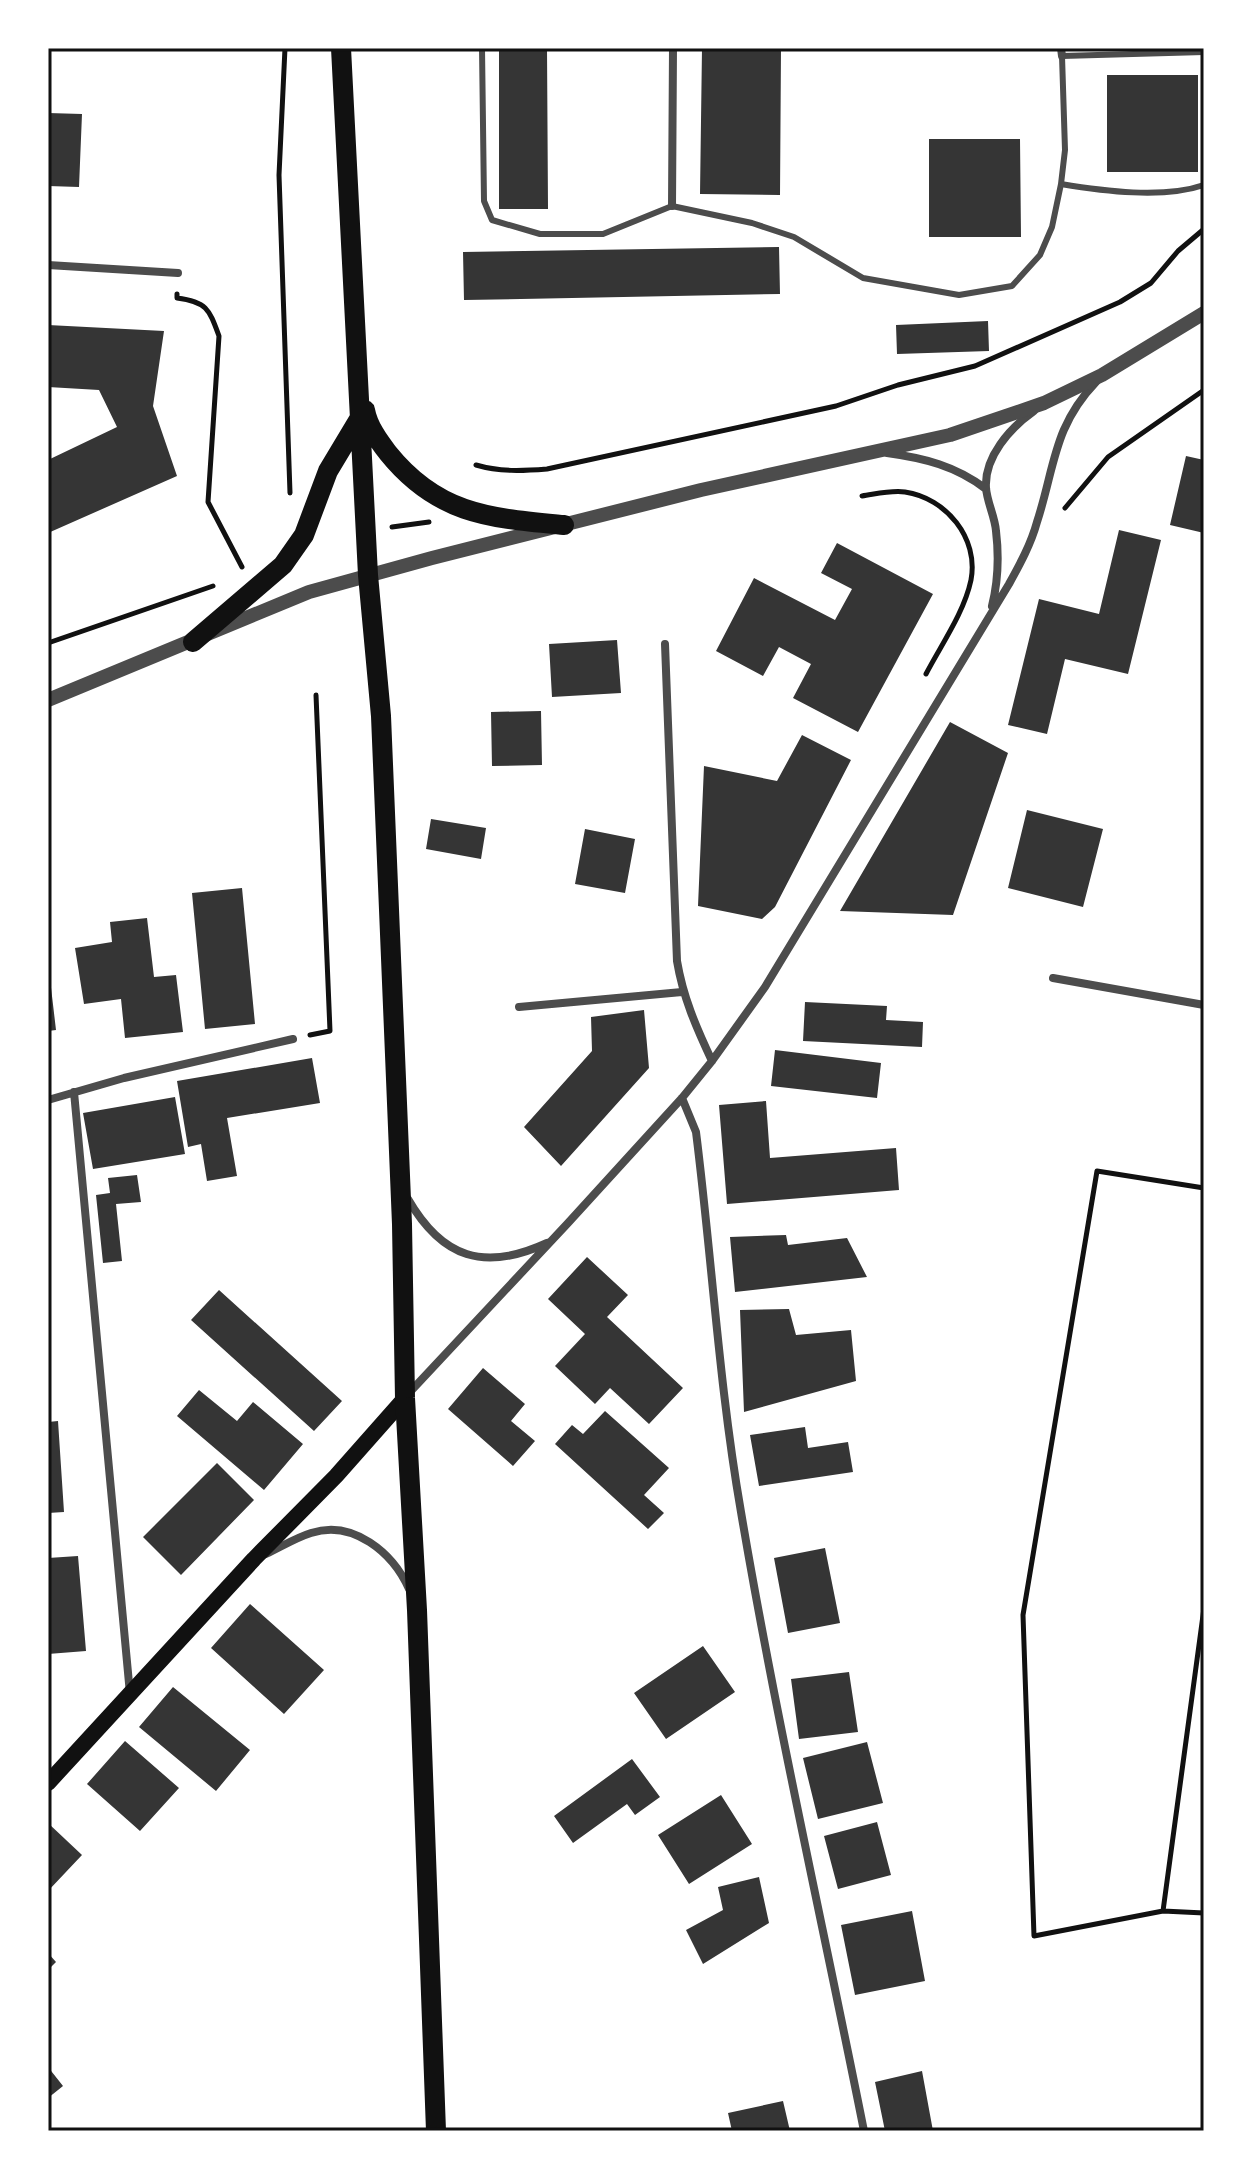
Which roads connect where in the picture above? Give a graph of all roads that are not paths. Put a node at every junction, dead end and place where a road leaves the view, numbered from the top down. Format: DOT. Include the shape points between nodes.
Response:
graph roads {
  1 [pos="341,48"];
  2 [pos="482,48"];
  3 [pos="673,48"];
  4 [pos="1062,52"];
  5 [pos="1204,52"];
  6 [pos="1061,184"];
  7 [pos="1204,185"];
  8 [pos="672,206"];
  9 [pos="48,265"];
  10 [pos="178,273"];
  11 [pos="1204,313"];
  12 [pos="1102,375"];
  13 [pos="360,379"];
  14 [pos="1044,403"];
  15 [pos="361,416"];
  16 [pos="880,452"];
  17 [pos="986,489"];
  18 [pos="564,525"];
  19 [pos="368,575"];
  20 [pos="990,616"];
  21 [pos="193,642"];
  22 [pos="665,644"];
  23 [pos="48,700"];
  24 [pos="1053,978"];
  25 [pos="682,992"];
  26 [pos="1204,1005"];
  27 [pos="519,1007"];
  28 [pos="293,1039"];
  29 [pos="712,1061"];
  30 [pos="74,1092"];
  31 [pos="682,1098"];
  32 [pos="48,1100"];
  33 [pos="399,1184"];
  34 [pos="551,1241"];
  35 [pos="405,1398"];
  36 [pos="254,1559"];
  37 [pos="416,1620"];
  38 [pos="130,1694"];
  39 [pos="48,1783"];
  40 [pos="436,2131"];
  41 [pos="864,2131"];
  1 -- 13 [label="main road"];
  2 -- 8 [label="lane" via="484,201 492,220 540,234 603,234"];
  3 -- 8 [label="street"];
  4 -- 5 [label="lane"];
  4 -- 6 [label="lane"];
  6 -- 7 [label="lane" via="1185,192"];
  6 -- 8 [label="lane" via="1040,255 1012,286 959,295 863,278 794,237"];
  9 -- 10 [label="street"];
  11 -- 12 [label="street"];
  12 -- 14 [label="street"];
  12 -- 20 [label="street" via="1070,414 1037,523"];
  13 -- 15 [label="main road"];
  13 -- 18 [label="main road" via="367,420 400,467 421,486 440,499 496,519"];
  14 -- 16 [label="street"];
  14 -- 17 [label="street" via="999,446"];
  15 -- 19 [label="main road"];
  15 -- 21 [label="main road" via="328,471 304,535 283,565"];
  16 -- 17 [label="street" via="941,464"];
  16 -- 18 [label="street"];
  17 -- 20 [label="street" via="998,547"];
  18 -- 19 [label="street"];
  19 -- 21 [label="street" via="309,592"];
  19 -- 33 [label="main road" via="381,716"];
  20 -- 29 [label="street" via="773,975"];
  21 -- 23 [label="street"];
  22 -- 25 [label="street" via="674,929"];
  24 -- 26 [label="street"];
  25 -- 27 [label="street"];
  25 -- 29 [label="street"];
  28 -- 30 [label="street"];
  29 -- 31 [label="street"];
  30 -- 32 [label="street"];
  30 -- 38 [label="street"];
  31 -- 34 [label="street"];
  31 -- 41 [label="street" via="696,1132 723,1398 741,1512"];
  33 -- 34 [label="street" via="439,1240 469,1256 500,1258"];
  33 -- 35 [label="main road"];
  34 -- 35 [label="street"];
  35 -- 36 [label="main road"];
  35 -- 37 [label="main road"];
  36 -- 37 [label="street" via="312,1532 352,1533 372,1543 403,1575"];
  36 -- 38 [label="main road"];
  37 -- 40 [label="main road"];
  38 -- 39 [label="main road"];
}
